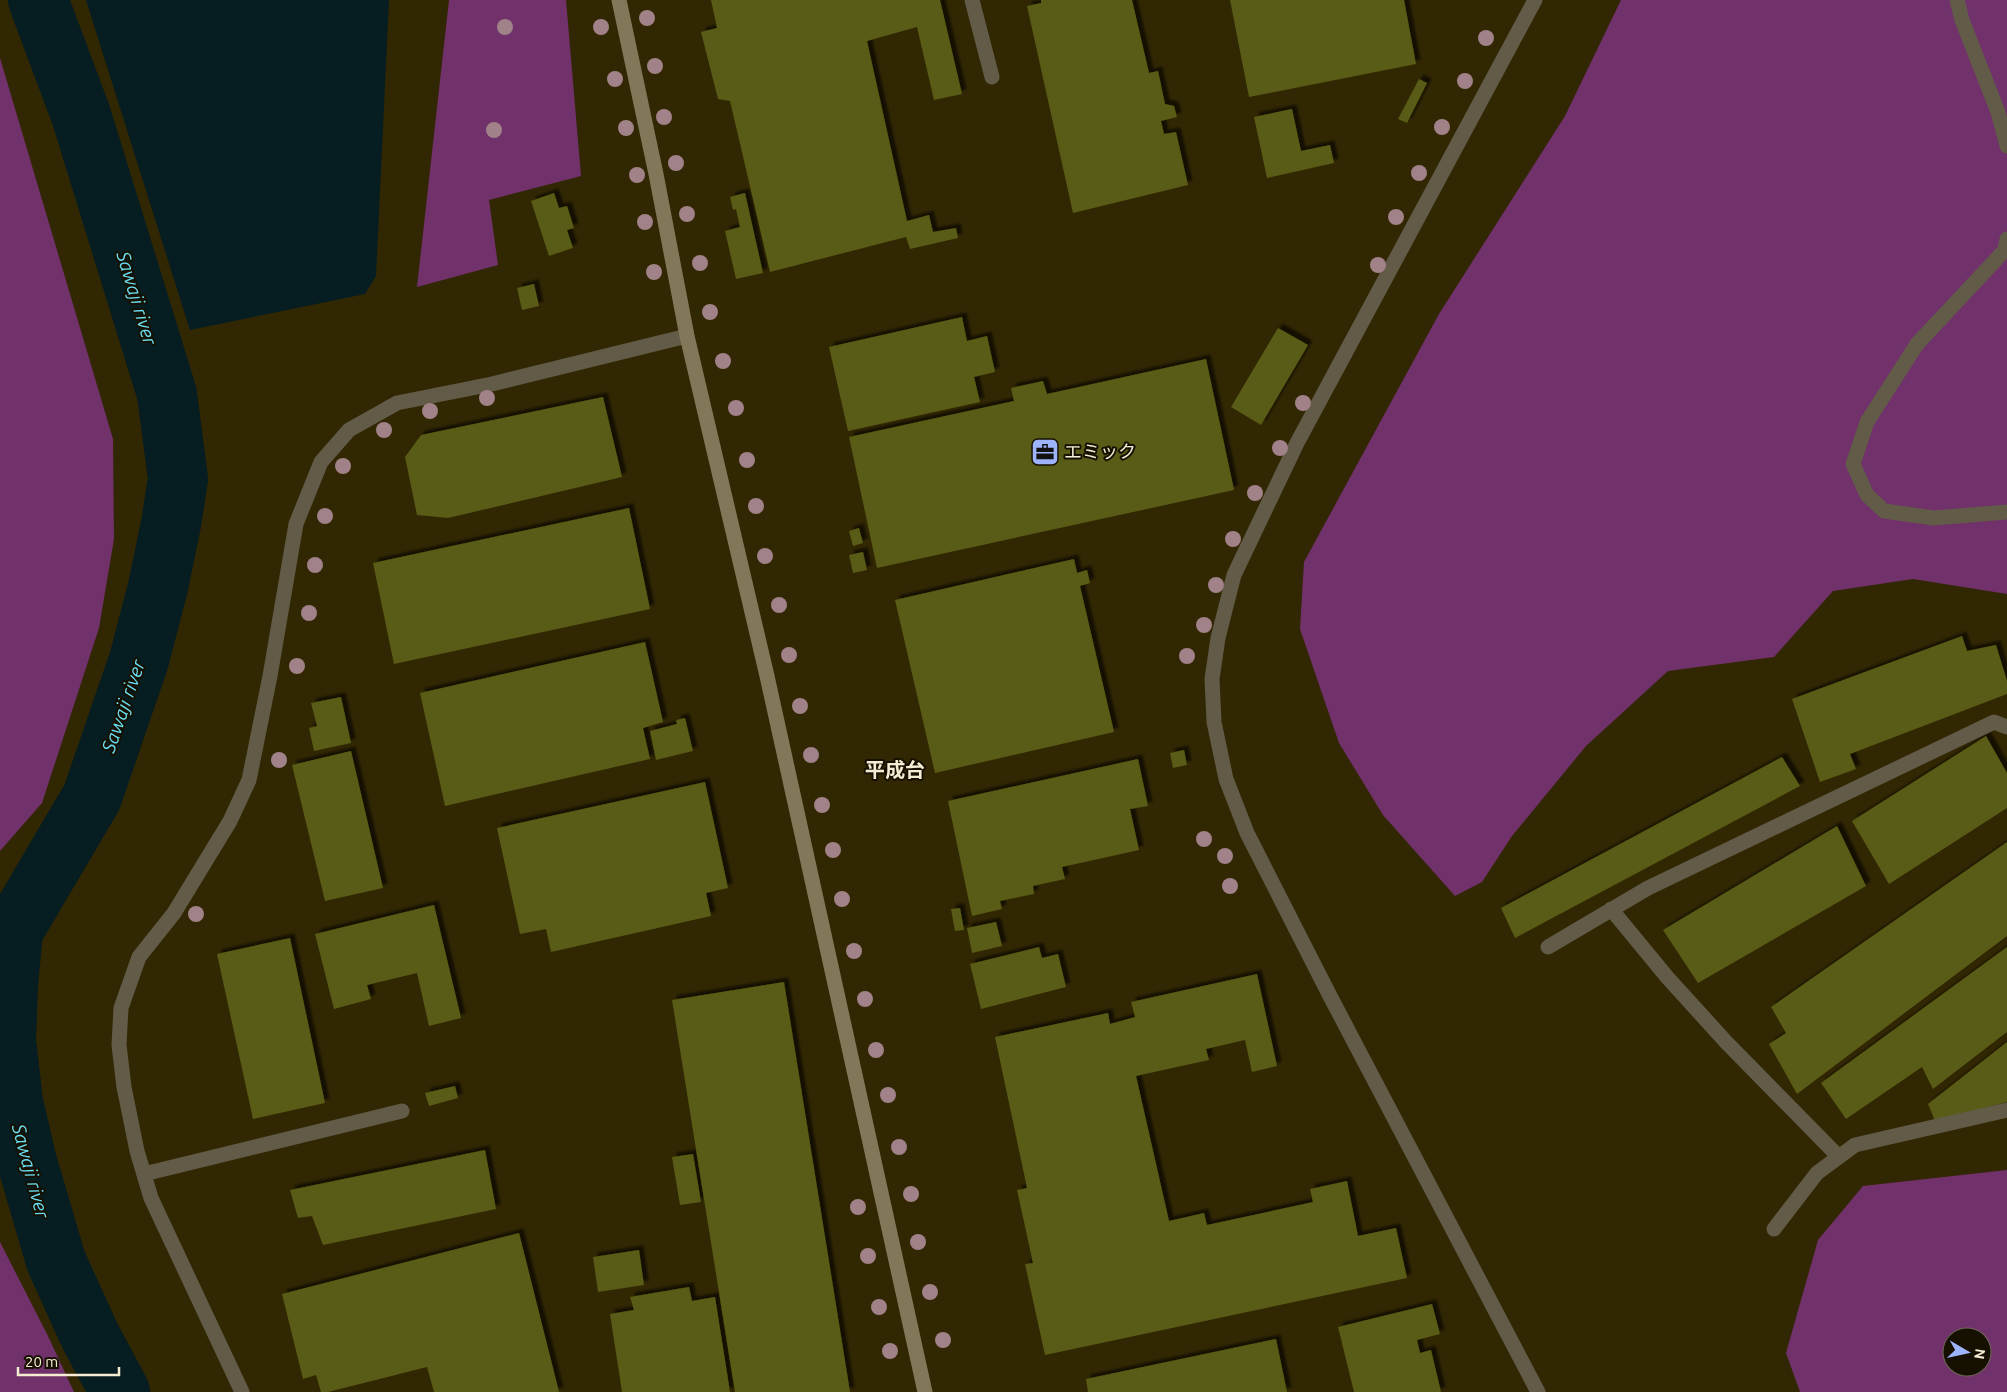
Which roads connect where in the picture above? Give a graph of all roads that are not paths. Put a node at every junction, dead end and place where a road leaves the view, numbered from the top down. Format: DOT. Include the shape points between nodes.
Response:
graph roads {
  1 [pos="618,0"];
  2 [pos="972,0"];
  3 [pos="1534,0"];
  4 [pos="1957,0"];
  5 [pos="992,78"];
  6 [pos="2007,146"];
  7 [pos="2007,239"];
  8 [pos="687,336"];
  9 [pos="2007,512"];
  10 [pos="2007,727"];
  11 [pos="1611,909"];
  12 [pos="1548,947"];
  13 [pos="2007,1110"];
  14 [pos="402,1111"];
  15 [pos="1839,1157"];
  16 [pos="144,1174"];
  17 [pos="1774,1230"];
  18 [pos="242,1392"];
  19 [pos="925,1392"];
  20 [pos="1538,1392"];
  1 -- 8 [label="street"];
  2 -- 5 [label="street"];
  3 -- 20 [label="street" via="1297,443 1234,575 1218,638 1212,679 1214,722 1226,779 1248,833"];
  4 -- 6 [label="street" via="1998,112"];
  7 -- 9 [label="street" via="2005,250 1917,344 1867,422 1853,464 1867,495 1884,511 1934,518"];
  8 -- 16 [label="street" via="397,404 349,430 321,462 296,524 249,780 230,822 174,913 139,957 121,1008 120,1054"];
  8 -- 19 [label="street" via="767,676"];
  10 -- 11 [label="street" via="1994,722 1648,888"];
  11 -- 12 [label="street"];
  11 -- 15 [label="street" via="1726,1042"];
  13 -- 15 [label="street" via="1856,1145"];
  14 -- 16 [label="street"];
  15 -- 17 [label="street" via="1817,1173"];
  16 -- 18 [label="street" via="151,1198"];
}
